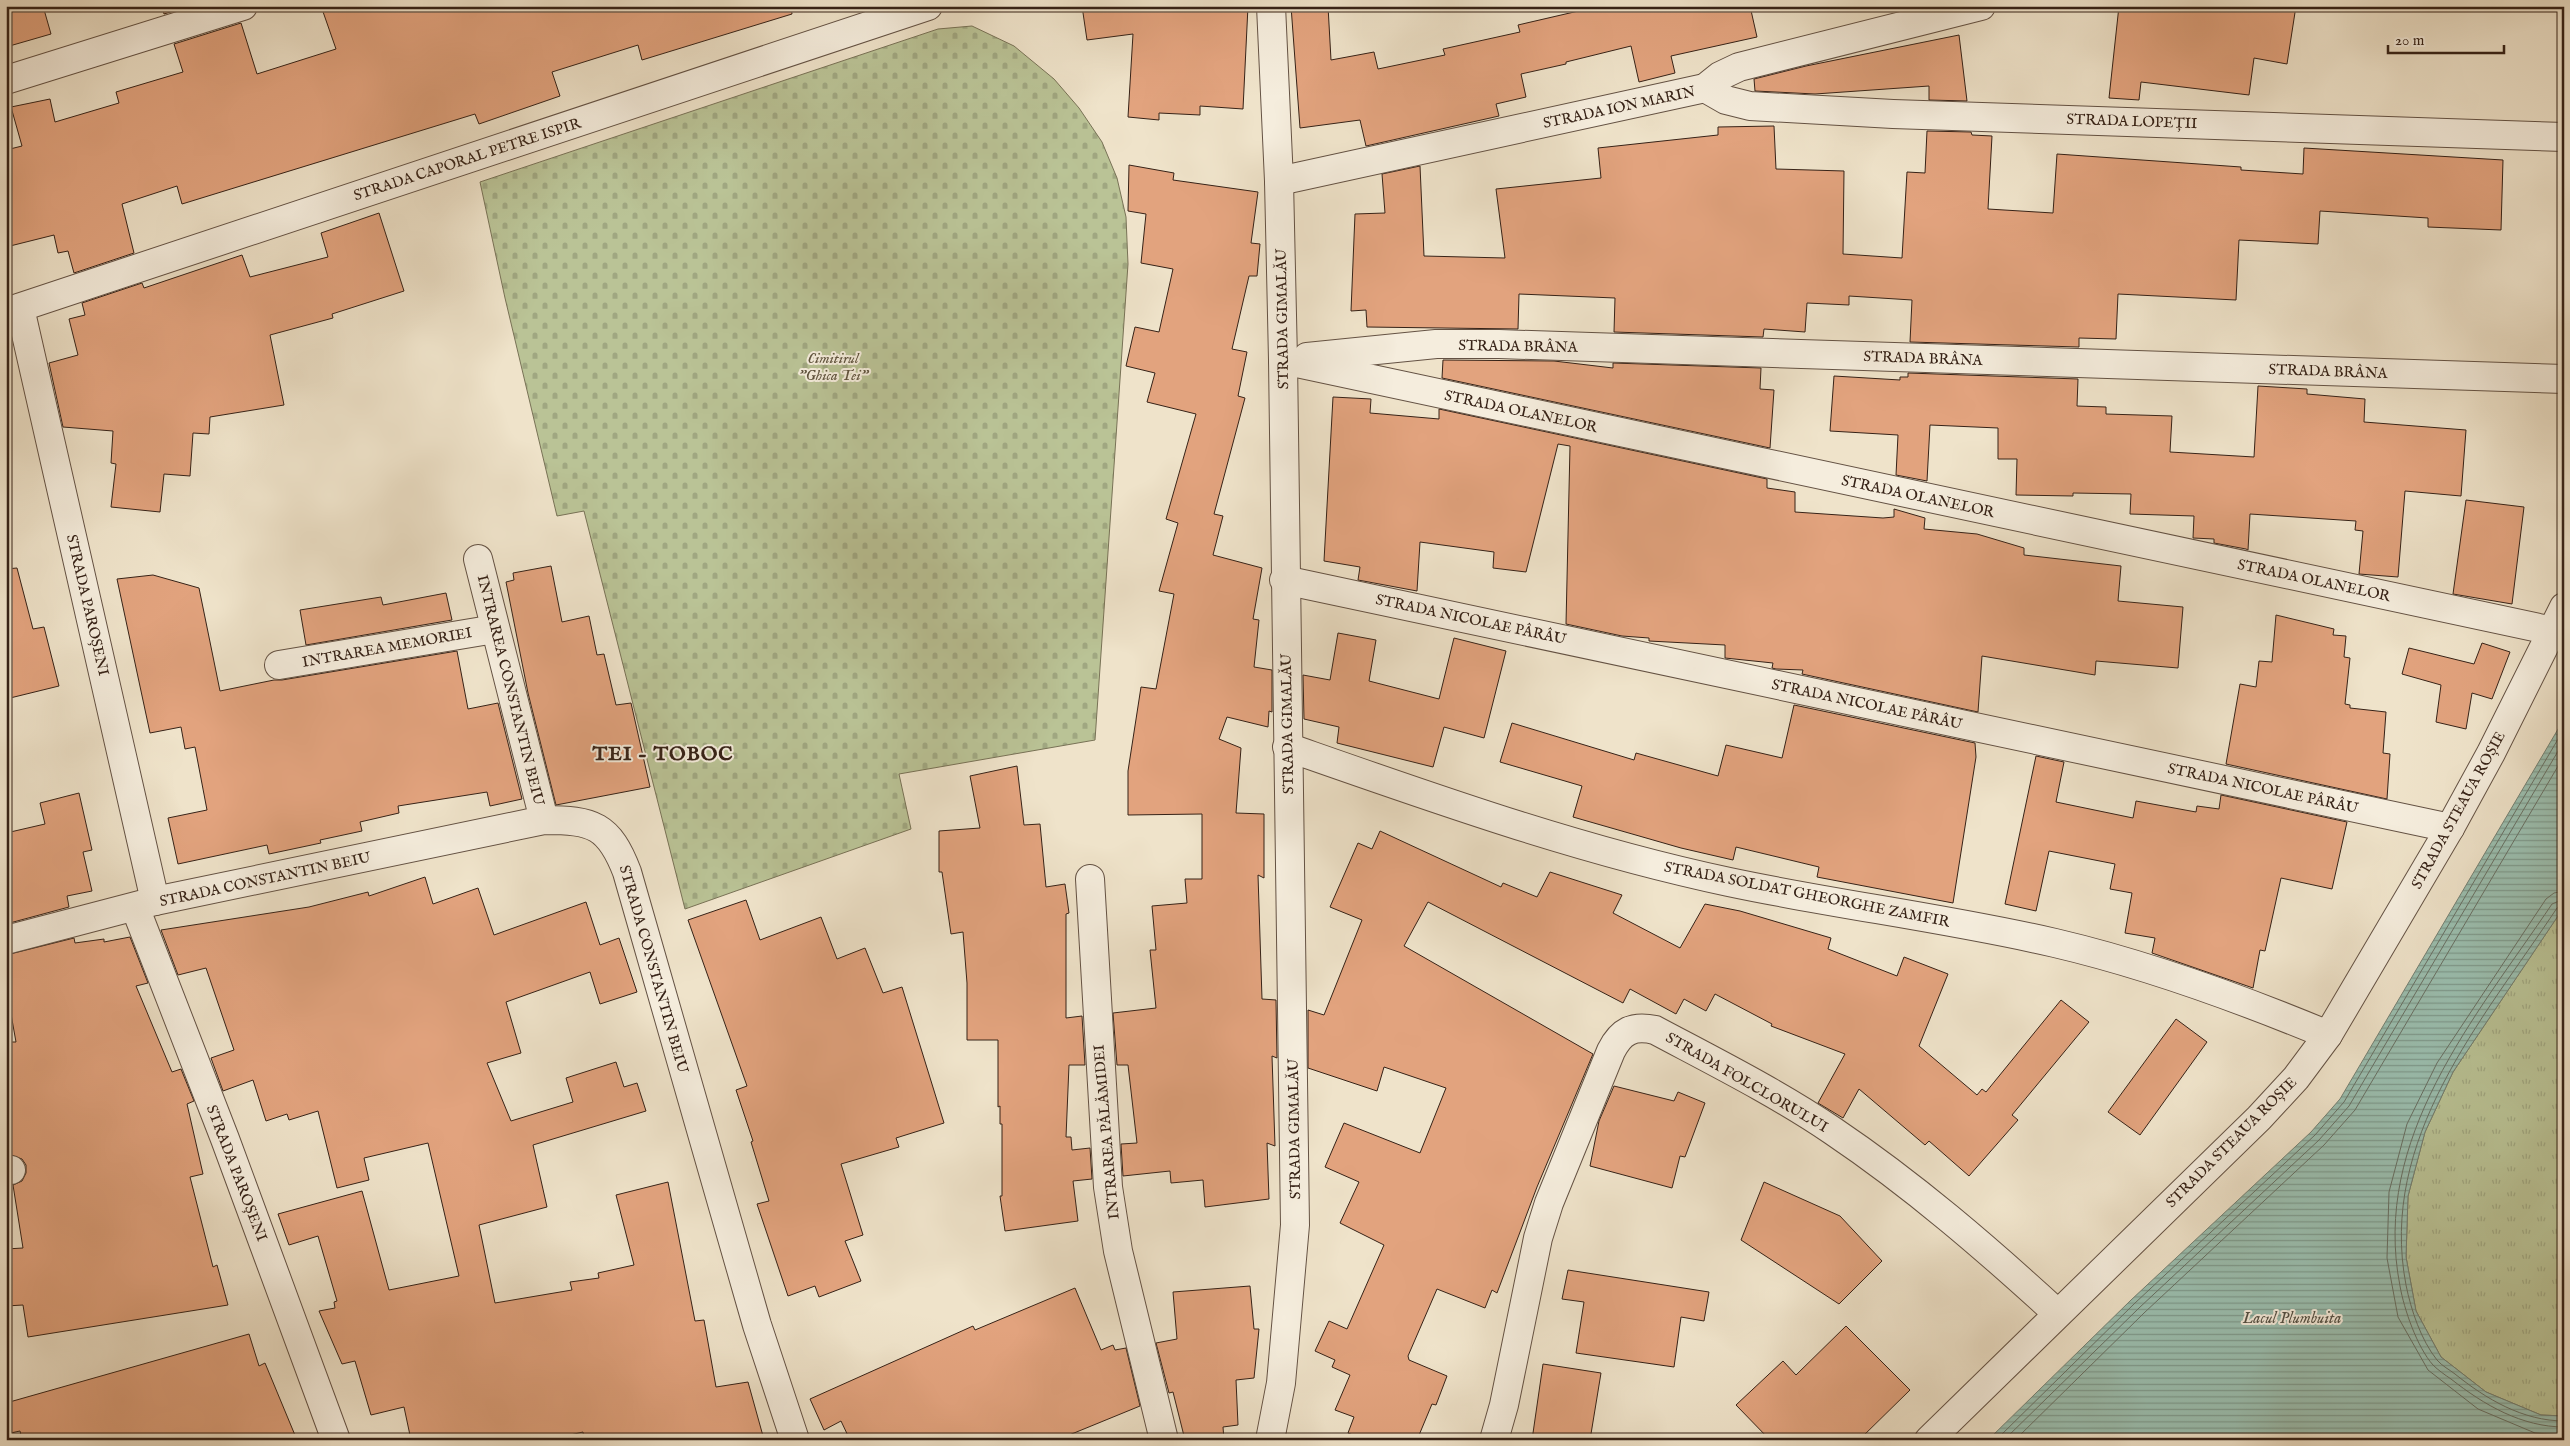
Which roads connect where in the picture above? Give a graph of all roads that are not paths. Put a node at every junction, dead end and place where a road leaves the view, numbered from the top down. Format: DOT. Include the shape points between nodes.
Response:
graph roads {
  1 [pos="243,6"];
  2 [pos="928,6"];
  3 [pos="1271,6"];
  4 [pos="1980,6"];
  5 [pos="6,80"];
  6 [pos="1705,88"];
  7 [pos="2564,137"];
  8 [pos="1279,181"];
  9 [pos="13,310"];
  10 [pos="1283,360"];
  11 [pos="2564,379"];
  12 [pos="478,559"];
  13 [pos="1284,580"];
  14 [pos="2558,619"];
  15 [pos="495,629"];
  16 [pos="279,665"];
  17 [pos="1287,747"];
  18 [pos="544,820"];
  19 [pos="2450,828"];
  20 [pos="1090,879"];
  21 [pos="145,904"];
  22 [pos="6,940"];
  23 [pos="2328,1035"];
  24 [pos="2057,1313"];
  25 [pos="336,1440"];
  26 [pos="795,1440"];
  27 [pos="1164,1440"];
  28 [pos="1270,1440"];
  29 [pos="1494,1440"];
  30 [pos="1929,1440"];
  1 -- 5 [label="street"];
  2 -- 9 [label="street, STRADA CAPORAL PETRE ISPIR"];
  3 -- 8 [label="street, STRADA GIMALĂU"];
  4 -- 6 [label="street, STRADA ION MARIN" via="1739,66"];
  6 -- 7 [label="street, STRADA LOPEȚII" via="1726,100 1750,106 1893,114"];
  6 -- 8 [label="street, STRADA ION MARIN"];
  8 -- 10 [label="street, STRADA GIMALĂU"];
  9 -- 21 [label="street, STRADA PAROȘENI"];
  10 -- 11 [label="street, STRADA BRÂNA" via="1436,344 1499,344"];
  10 -- 13 [label="street, STRADA GIMALĂU"];
  10 -- 14 [label="street, STRADA OLANELOR"];
  12 -- 15 [label="street, INTRAREA CONSTANTIN BEIU"];
  13 -- 17 [label="street, STRADA GIMALĂU"];
  13 -- 19 [label="street, STRADA NICOLAE PÂRÂU"];
  14 -- 19 [label="street, STRADA STEAUA ROȘIE"];
  15 -- 16 [label="street, INTRAREA MEMORIEI"];
  15 -- 18 [label="street, INTRAREA CONSTANTIN BEIU"];
  17 -- 23 [label="street, STRADA SOLDAT GHEORGHE ZAMFIR" via="1425,796 1609,854 1730,882 2054,943 2152,969 2261,1007"];
  17 -- 28 [label="street, STRADA GIMALĂU" via="1292,865 1295,1225 1281,1383"];
  18 -- 21 [label="street, STRADA CONSTANTIN BEIU"];
  18 -- 26 [label="street, STRADA CONSTANTIN BEIU" via="579,822 599,828 620,854 757,1325"];
  19 -- 23 [label="street, STRADA STEAUA ROȘIE"];
  20 -- 27 [label="street, INTRAREA PĂLĂMIDEI" via="1108,1187 1118,1251"];
  21 -- 22 [label="street, STRADA CONSTANTIN BEIU"];
  21 -- 25 [label="street, STRADA PAROȘENI" via="225,1138"];
  23 -- 24 [label="street, STRADA STEAUA ROȘIE" via="2296,1078 2259,1118"];
  24 -- 29 [label="street, STRADA FOLCLORULUI" via="1952,1220 1832,1130 1655,1030 1641,1027 1627,1030 1611,1051 1538,1238"];
  24 -- 30 [label="street, STRADA STEAUA ROȘIE"];
}
